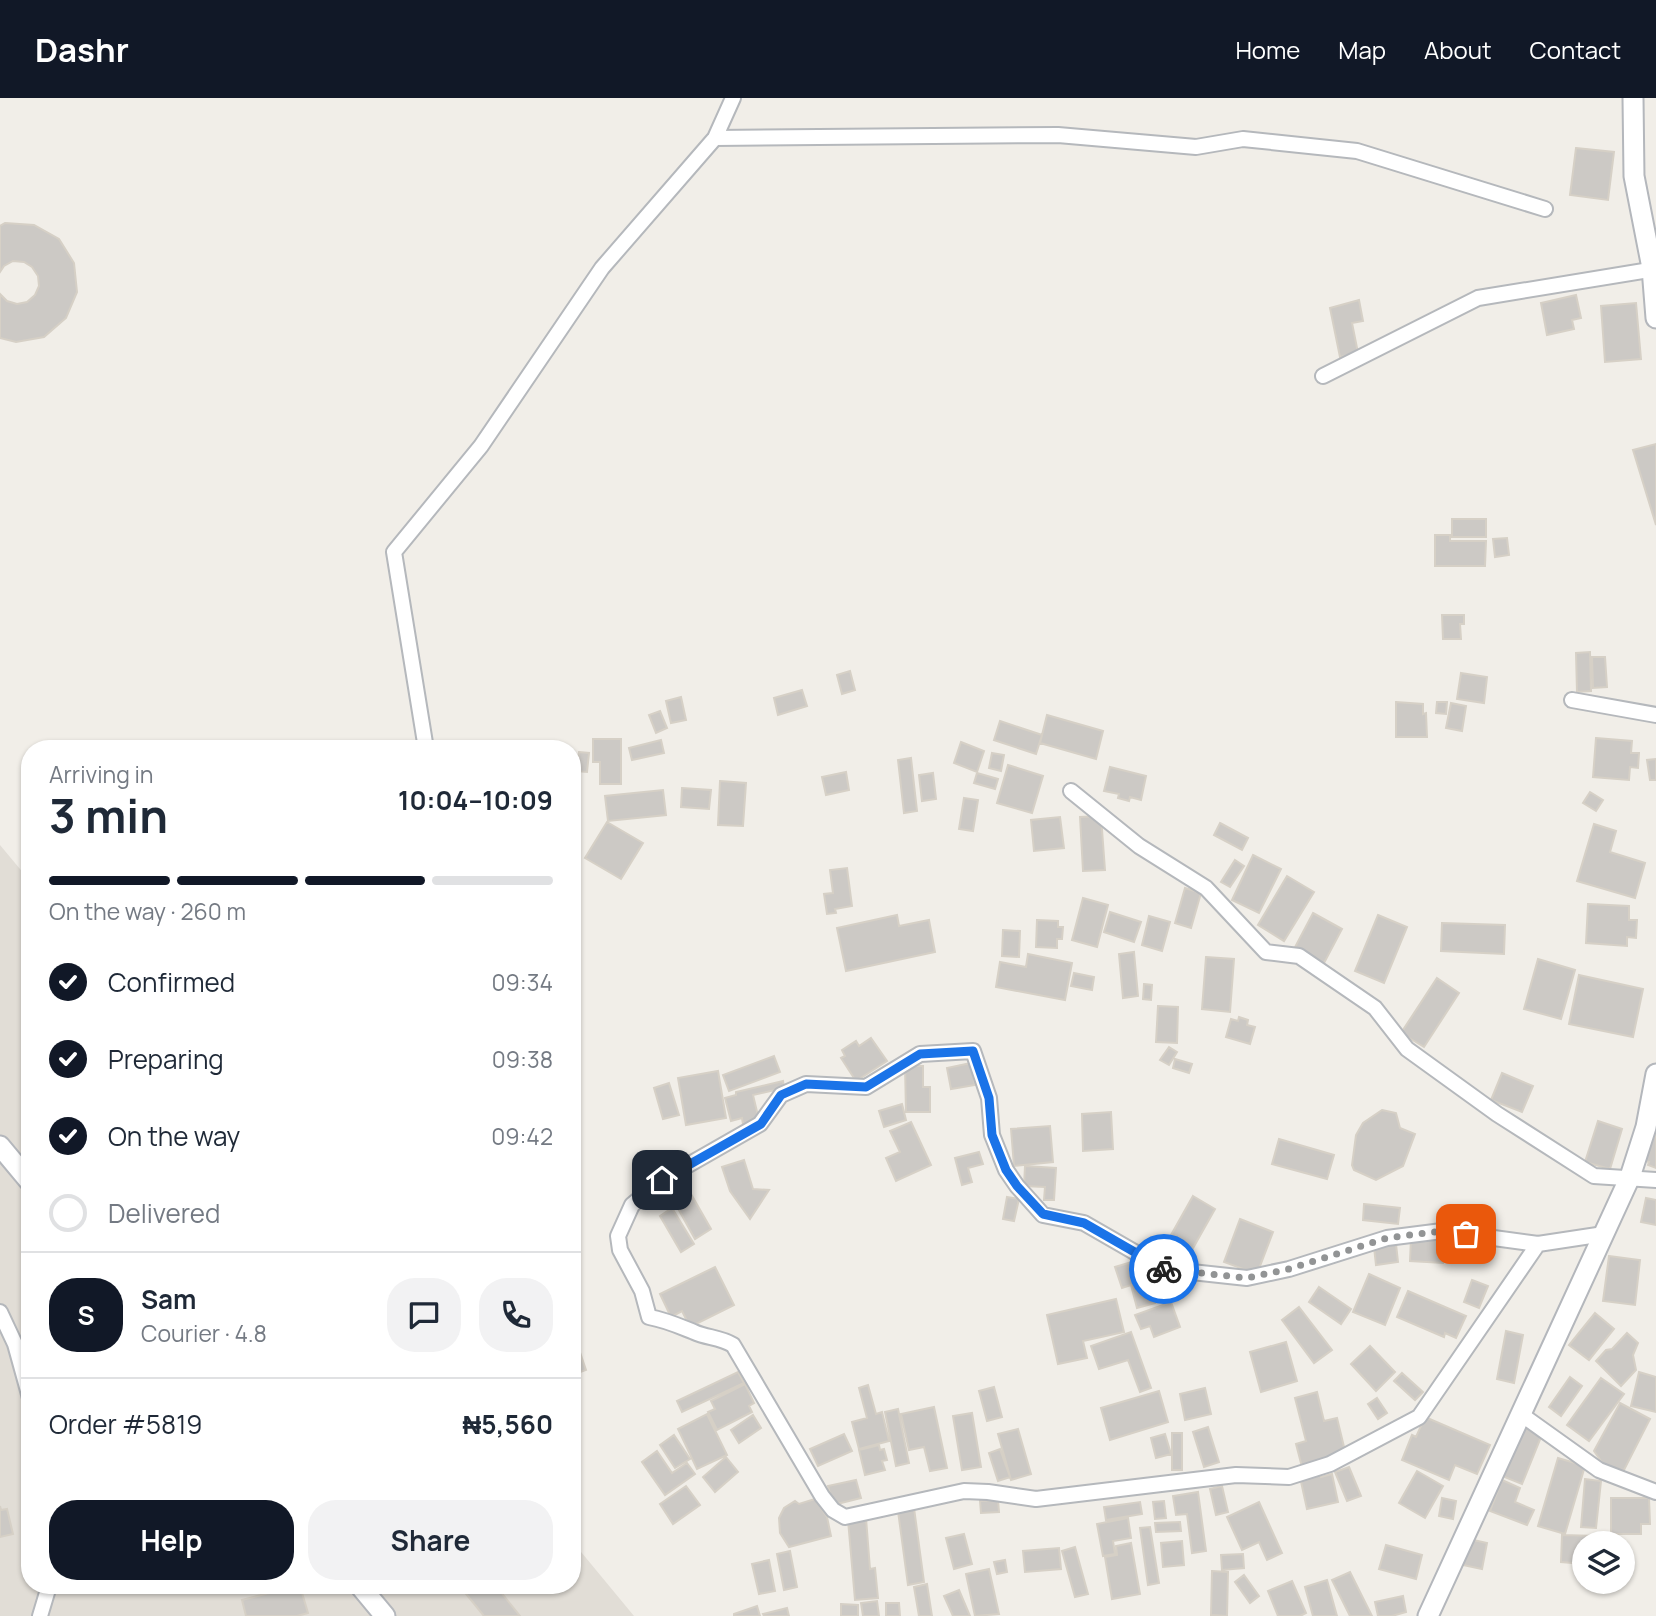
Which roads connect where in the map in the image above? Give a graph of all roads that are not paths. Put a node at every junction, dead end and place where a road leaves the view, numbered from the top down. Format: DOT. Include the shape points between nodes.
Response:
graph roads {
  1 [pos="733,98"];
  2 [pos="1633,98"];
  3 [pos="715,138"];
  4 [pos="1545,209"];
  5 [pos="1654,268"];
  6 [pos="1656,318"];
  7 [pos="1323,376"];
  8 [pos="1572,700"];
  9 [pos="1656,715"];
  10 [pos="425,740"];
  11 [pos="1072,791"];
  12 [pos="1656,1074"];
  13 [pos="0,1146"];
  14 [pos="21,1171"];
  15 [pos="1630,1177"];
  16 [pos="1656,1180"];
  17 [pos="1604,1234"];
  18 [pos="1538,1244"];
  19 [pos="0,1312"];
  20 [pos="21,1366"];
  21 [pos="1522,1415"];
  22 [pos="1656,1492"];
  23 [pos="47,1594"];
  24 [pos="367,1594"];
  25 [pos="40,1616"];
  26 [pos="385,1616"];
  27 [pos="1428,1616"];
  1 -- 3 [label="street"];
  2 -- 5 [label="street" via="1634,176"];
  3 -- 4 [label="street" via="1058,135 1196,147 1243,139 1357,151"];
  3 -- 10 [label="street" via="603,268 481,446 394,552"];
  5 -- 6 [label="street"];
  5 -- 7 [label="street" via="1478,298"];
  8 -- 9 [label="street"];
  11 -- 15 [label="street" via="1139,846 1206,888 1266,952 1299,956 1375,1008 1406,1049 1497,1114 1594,1176"];
  12 -- 15 [label="street"];
  13 -- 14 [label="street"];
  15 -- 16 [label="street"];
  15 -- 17 [label="street"];
  17 -- 18 [label="street"];
  17 -- 21 [label="street"];
  18 -- 18 [label="street" via="1419,1417 1330,1464 1289,1477 1236,1475 1036,1499 964,1491 845,1517 821,1496 733,1345 649,1317 618,1236 632,1205 662,1180 761,1124 781,1095 806,1084 866,1087 920,1054 973,1051 989,1098 992,1135 1017,1186 1043,1214 1084,1223 1164,1269 1247,1278 1387,1238 1442,1231"];
  19 -- 20 [label="street"];
  21 -- 22 [label="street" via="1599,1470"];
  21 -- 27 [label="street"];
  23 -- 25 [label="street"];
  24 -- 26 [label="street"];
}
